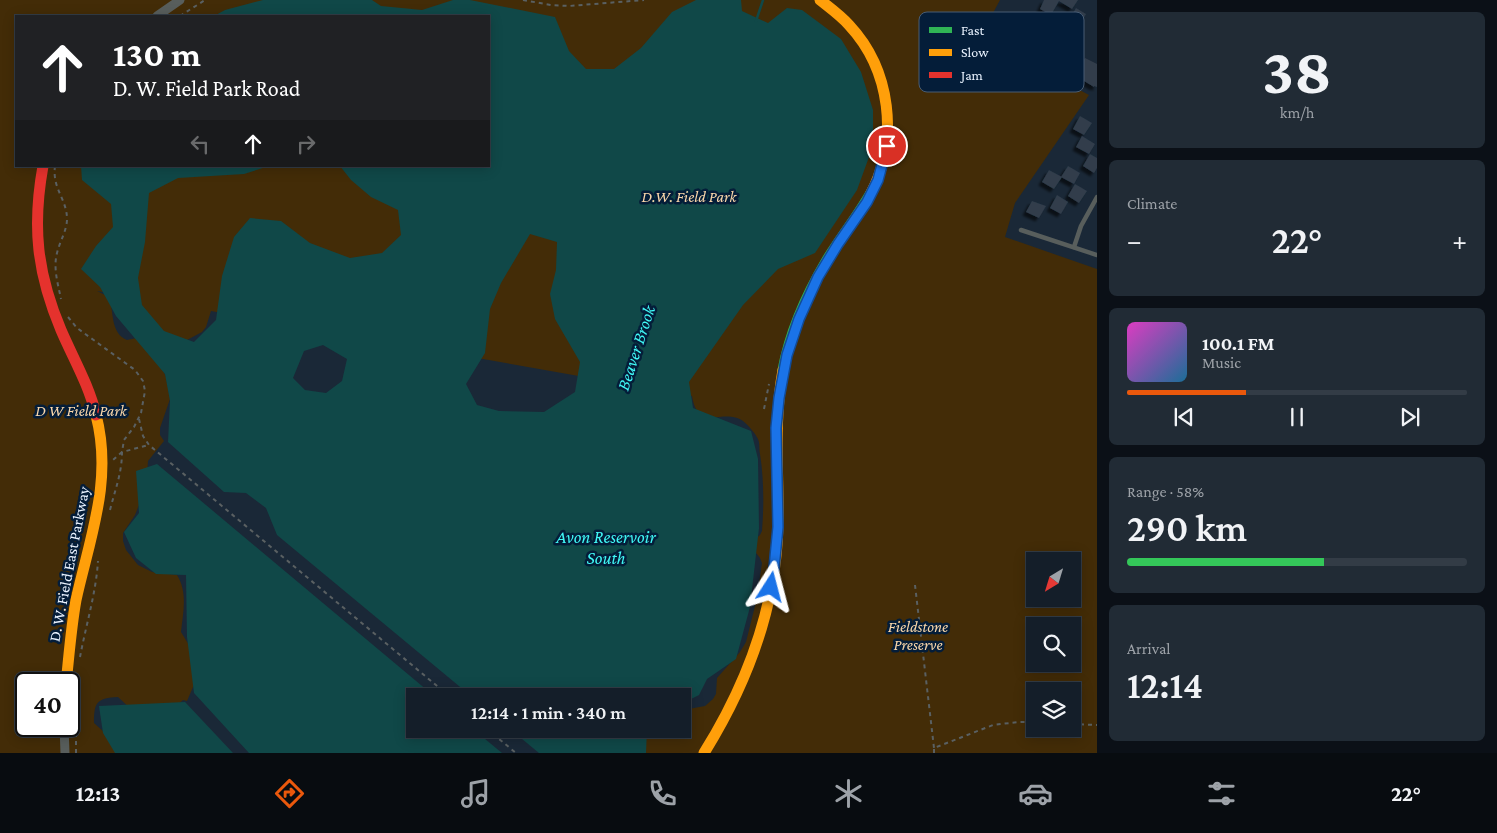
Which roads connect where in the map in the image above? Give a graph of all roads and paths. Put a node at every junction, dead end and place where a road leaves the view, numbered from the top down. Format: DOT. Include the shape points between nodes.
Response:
graph roads {
  1 [pos="180,0"];
  2 [pos="205,0"];
  3 [pos="523,0"];
  4 [pos="644,0"];
  5 [pos="820,0"];
  6 [pos="158,15"];
  7 [pos="182,15"];
  8 [pos="43,167"];
  9 [pos="55,167"];
  10 [pos="1097,197"];
  11 [pos="1021,230"];
  12 [pos="1074,247"];
  13 [pos="1097,255"];
  14 [pos="62,302"];
  15 [pos="66,314"];
  16 [pos="770,380"];
  17 [pos="764,409"];
  18 [pos="139,419"];
  19 [pos="149,445"];
  20 [pos="122,452"];
  21 [pos="102,464"];
  22 [pos="110,510"];
  23 [pos="99,556"];
  24 [pos="916,585"];
  25 [pos="79,662"];
  26 [pos="71,672"];
  27 [pos="439,688"];
  28 [pos="1026,722"];
  29 [pos="1081,724"];
  30 [pos="1097,725"];
  31 [pos="64,737"];
  32 [pos="75,737"];
  33 [pos="498,738"];
  34 [pos="934,748"];
  35 [pos="65,753"];
  36 [pos="76,753"];
  37 [pos="516,753"];
  38 [pos="704,753"];
  39 [pos="934,753"];
  1 -- 6 [label="street"];
  2 -- 7 [label="path"];
  3 -- 4 [label="path" via="551,6"];
  5 -- 38 [label="street" via="853,28 875,63 886,102 887,146 872,191 825,265 799,319 787,355 778,411 778,527 768,605 745,677"];
  8 -- 21 [label="street, D. W. Field East Parkway" via="36,229 43,282 91,395 100,432"];
  9 -- 14 [label="path" via="55,184 67,212 56,262"];
  10 -- 12 [label="lane"];
  11 -- 12 [label="lane"];
  12 -- 13 [label="lane"];
  15 -- 18 [label="path" via="78,328 135,370 143,381 144,396"];
  16 -- 17 [label="path"];
  18 -- 19 [label="path"];
  18 -- 20 [label="path" via="126,436"];
  19 -- 20 [label="path"];
  19 -- 27 [label="path"];
  20 -- 21 [label="path" via="113,461"];
  20 -- 22 [label="path" via="122,465"];
  21 -- 26 [label="street, D. W. Field East Parkway" via="97,518 73,613"];
  23 -- 25 [label="path"];
  24 -- 34 [label="path"];
  28 -- 34 [label="path" via="993,725"];
  29 -- 30 [label="path"];
  31 -- 35 [label="street"];
  32 -- 36 [label="path"];
  33 -- 37 [label="path"];
  34 -- 39 [label="path"];
}
